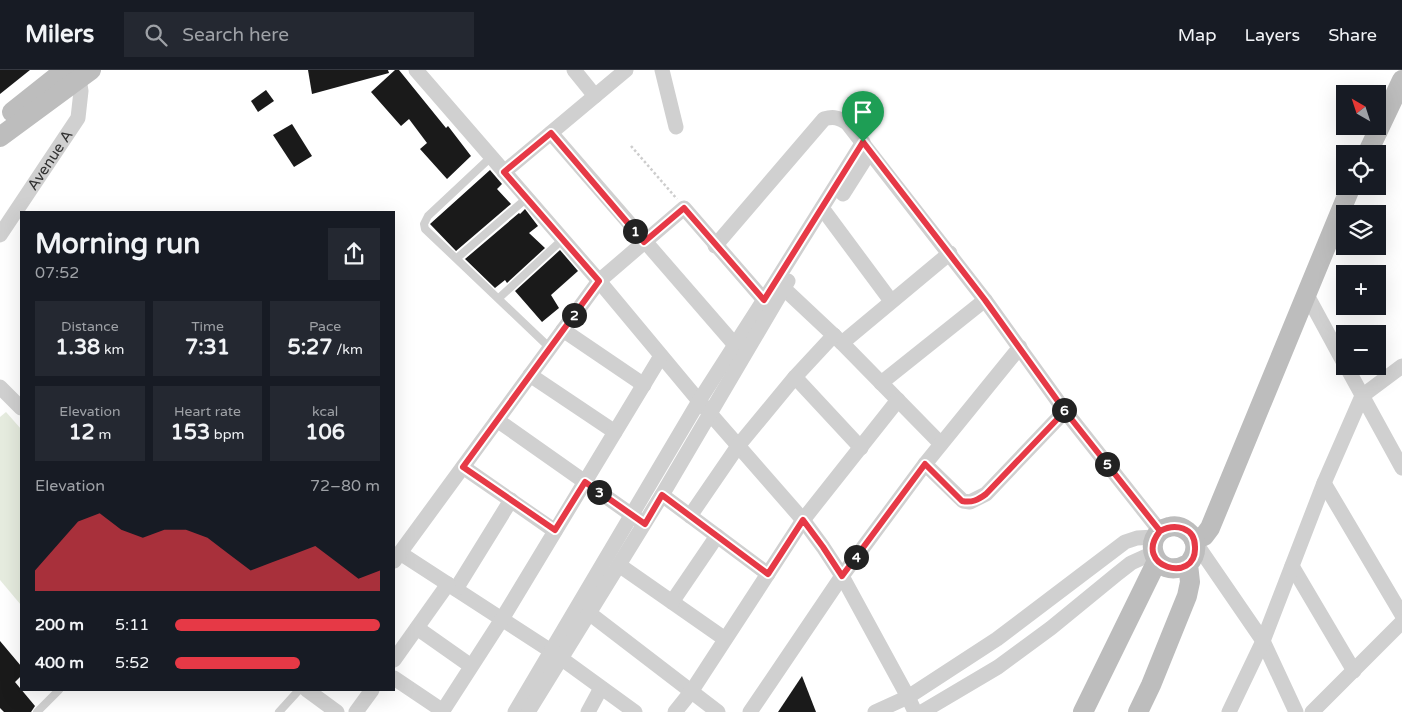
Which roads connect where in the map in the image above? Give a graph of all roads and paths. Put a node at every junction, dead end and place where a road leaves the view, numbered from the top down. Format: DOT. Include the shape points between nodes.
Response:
graph roads {
  1 [pos="574,70"];
  2 [pos="626,70"];
  3 [pos="662,70"];
  4 [pos="77,72"];
  5 [pos="423,72"];
  6 [pos="1402,80"];
  7 [pos="595,96"];
  8 [pos="0,122"];
  9 [pos="676,127"];
  10 [pos="551,133"];
  11 [pos="0,137"];
  12 [pos="1371,145"];
  13 [pos="631,146"];
  14 [pos="866,148"];
  15 [pos="491,157"];
  16 [pos="504,172"];
  17 [pos="1348,195"];
  18 [pos="527,198"];
  19 [pos="684,208"];
  20 [pos="825,212"];
  21 [pos="0,235"];
  22 [pos="562,239"];
  23 [pos="644,242"];
  24 [pos="716,246"];
  25 [pos="950,253"];
  26 [pos="457,258"];
  27 [pos="599,281"];
  28 [pos="780,285"];
  29 [pos="1307,295"];
  30 [pos="499,298"];
  31 [pos="764,300"];
  32 [pos="985,300"];
  33 [pos="891,301"];
  34 [pos="563,330"];
  35 [pos="838,339"];
  36 [pos="735,346"];
  37 [pos="1020,347"];
  38 [pos="550,348"];
  39 [pos="1336,349"];
  40 [pos="661,356"];
  41 [pos="1402,366"];
  42 [pos="530,375"];
  43 [pos="1350,375"];
  44 [pos="795,377"];
  45 [pos="882,383"];
  46 [pos="644,385"];
  47 [pos="0,387"];
  48 [pos="1362,396"];
  49 [pos="898,400"];
  50 [pos="699,401"];
  51 [pos="20,407"];
  52 [pos="1065,411"];
  53 [pos="710,414"];
  54 [pos="497,420"];
  55 [pos="615,432"];
  56 [pos="941,444"];
  57 [pos="738,446"];
  58 [pos="861,448"];
  59 [pos="1400,458"];
  60 [pos="925,464"];
  61 [pos="463,467"];
  62 [pos="585,482"];
  63 [pos="1324,483"];
  64 [pos="662,495"];
  65 [pos="511,500"];
  66 [pos="632,515"];
  67 [pos="690,516"];
  68 [pos="803,520"];
  69 [pos="645,524"];
  70 [pos="555,530"];
  71 [pos="717,536"];
  72 [pos="1195,541"];
  73 [pos="1156,546"];
  74 [pos="397,557"];
  75 [pos="619,564"];
  76 [pos="1189,564"];
  77 [pos="1292,566"];
  78 [pos="768,574"];
  79 [pos="842,576"];
  80 [pos="1220,581"];
  81 [pos="452,586"];
  82 [pos="672,602"];
  83 [pos="589,613"];
  84 [pos="1402,615"];
  85 [pos="502,619"];
  86 [pos="1402,622"];
  87 [pos="417,628"];
  88 [pos="725,639"];
  89 [pos="1263,641"];
  90 [pos="556,654"];
  91 [pos="395,659"];
  92 [pos="471,666"];
  93 [pos="1354,671"];
  94 [pos="395,679"];
  95 [pos="601,688"];
  96 [pos="58,691"];
  97 [pos="298,691"];
  98 [pos="307,691"];
  99 [pos="371,691"];
  100 [pos="691,692"];
  101 [pos="908,697"];
  102 [pos="37,712"];
  103 [pos="279,712"];
  104 [pos="337,712"];
  105 [pos="356,712"];
  106 [pos="442,712"];
  107 [pos="516,712"];
  108 [pos="528,712"];
  109 [pos="588,712"];
  110 [pos="635,712"];
  111 [pos="675,712"];
  112 [pos="718,712"];
  113 [pos="750,712"];
  114 [pos="875,712"];
  115 [pos="915,712"];
  116 [pos="922,712"];
  117 [pos="1083,712"];
  118 [pos="1138,712"];
  119 [pos="1229,712"];
  120 [pos="1296,712"];
  121 [pos="1312,712"];
  1 -- 7 [label="street"];
  2 -- 7 [label="street"];
  3 -- 9 [label="street"];
  4 -- 8 [label="street"];
  4 -- 11 [label="street"];
  4 -- 21 [label="street, Avenue A" via="81,99 78,118"];
  5 -- 15 [label="street"];
  6 -- 12 [label="street"];
  7 -- 10 [label="street"];
  10 -- 16 [label="street"];
  10 -- 23 [label="street"];
  13 -- 19 [label="path"];
  14 -- 20 [label="street"];
  14 -- 24 [label="street" via="847,123 838,118 824,119"];
  14 -- 25 [label="street"];
  15 -- 16 [label="street"];
  15 -- 26 [label="lane" via="428,216 424,224 425,229"];
  16 -- 18 [label="street"];
  17 -- 29 [label="street"];
  18 -- 22 [label="street"];
  18 -- 26 [label="lane"];
  19 -- 23 [label="street"];
  19 -- 24 [label="street"];
  20 -- 28 [label="street"];
  20 -- 33 [label="street"];
  22 -- 27 [label="street"];
  22 -- 30 [label="lane"];
  23 -- 27 [label="street"];
  23 -- 36 [label="street"];
  24 -- 31 [label="street"];
  25 -- 32 [label="street"];
  25 -- 33 [label="street"];
  26 -- 30 [label="lane"];
  27 -- 34 [label="street"];
  27 -- 40 [label="street"];
  28 -- 31 [label="street"];
  28 -- 35 [label="street"];
  28 -- 53 [label="street"];
  29 -- 39 [label="street"];
  29 -- 72 [label="street" via="1210,528"];
  30 -- 38 [label="lane"];
  31 -- 36 [label="street"];
  32 -- 37 [label="street"];
  32 -- 45 [label="street"];
  33 -- 35 [label="street"];
  34 -- 38 [label="street"];
  34 -- 46 [label="street"];
  35 -- 44 [label="street"];
  35 -- 45 [label="street"];
  36 -- 50 [label="street"];
  37 -- 52 [label="street"];
  37 -- 56 [label="street"];
  38 -- 42 [label="street"];
  40 -- 46 [label="street"];
  40 -- 50 [label="street"];
  41 -- 48 [label="street"];
  42 -- 54 [label="street"];
  42 -- 55 [label="street"];
  43 -- 48 [label="street"];
  44 -- 57 [label="street"];
  44 -- 58 [label="street"];
  45 -- 49 [label="street"];
  46 -- 55 [label="street"];
  47 -- 51 [label="street"];
  48 -- 59 [label="street"];
  48 -- 63 [label="street"];
  49 -- 56 [label="street"];
  49 -- 58 [label="street"];
  50 -- 53 [label="street"];
  50 -- 66 [label="street"];
  52 -- 60 [label="street" via="979,499 962,501"];
  52 -- 73 [label="street"];
  53 -- 57 [label="street"];
  53 -- 64 [label="street"];
  54 -- 61 [label="street"];
  54 -- 62 [label="street"];
  55 -- 62 [label="street"];
  56 -- 60 [label="street"];
  57 -- 67 [label="street"];
  57 -- 68 [label="street"];
  58 -- 68 [label="street"];
  60 -- 79 [label="street"];
  61 -- 65 [label="street"];
  61 -- 74 [label="street"];
  62 -- 66 [label="street"];
  62 -- 70 [label="street"];
  63 -- 77 [label="street"];
  63 -- 84 [label="street"];
  64 -- 67 [label="street"];
  64 -- 69 [label="street"];
  65 -- 70 [label="street"];
  65 -- 81 [label="street"];
  66 -- 69 [label="street"];
  66 -- 90 [label="street"];
  67 -- 71 [label="street"];
  68 -- 78 [label="street"];
  68 -- 79 [label="street"];
  69 -- 75 [label="street"];
  70 -- 85 [label="street"];
  71 -- 78 [label="street"];
  71 -- 82 [label="street"];
  72 -- 73 [label="street" via="1184,528 1168,527"];
  72 -- 76 [label="street" via="1196,550"];
  72 -- 80 [label="street"];
  73 -- 76 [label="street" via="1164,566 1172,569"];
  73 -- 101 [label="street" via="1137,538 1120,546 997,639"];
  73 -- 116 [label="street" via="998,667"];
  73 -- 117 [label="street"];
  74 -- 81 [label="street"];
  75 -- 82 [label="street"];
  75 -- 83 [label="street"];
  76 -- 80 [label="street"];
  76 -- 118 [label="street" via="1187,596"];
  77 -- 89 [label="street"];
  77 -- 93 [label="street"];
  78 -- 88 [label="street"];
  79 -- 101 [label="street"];
  79 -- 113 [label="street"];
  80 -- 89 [label="street"];
  81 -- 85 [label="street"];
  81 -- 87 [label="street"];
  82 -- 88 [label="street"];
  83 -- 90 [label="street"];
  83 -- 100 [label="street"];
  85 -- 90 [label="street"];
  85 -- 92 [label="street"];
  86 -- 93 [label="street"];
  87 -- 91 [label="street"];
  87 -- 92 [label="street"];
  88 -- 100 [label="street"];
  89 -- 119 [label="street"];
  89 -- 120 [label="street"];
  90 -- 95 [label="street"];
  90 -- 107 [label="street"];
  90 -- 108 [label="street"];
  92 -- 106 [label="street"];
  93 -- 121 [label="street"];
  94 -- 106 [label="street"];
  95 -- 109 [label="street"];
  95 -- 110 [label="street"];
  96 -- 102 [label="lane"];
  97 -- 103 [label="lane"];
  98 -- 104 [label="street"];
  99 -- 105 [label="street"];
  100 -- 111 [label="street"];
  100 -- 112 [label="street"];
  101 -- 114 [label="street"];
  101 -- 115 [label="street"];
}
